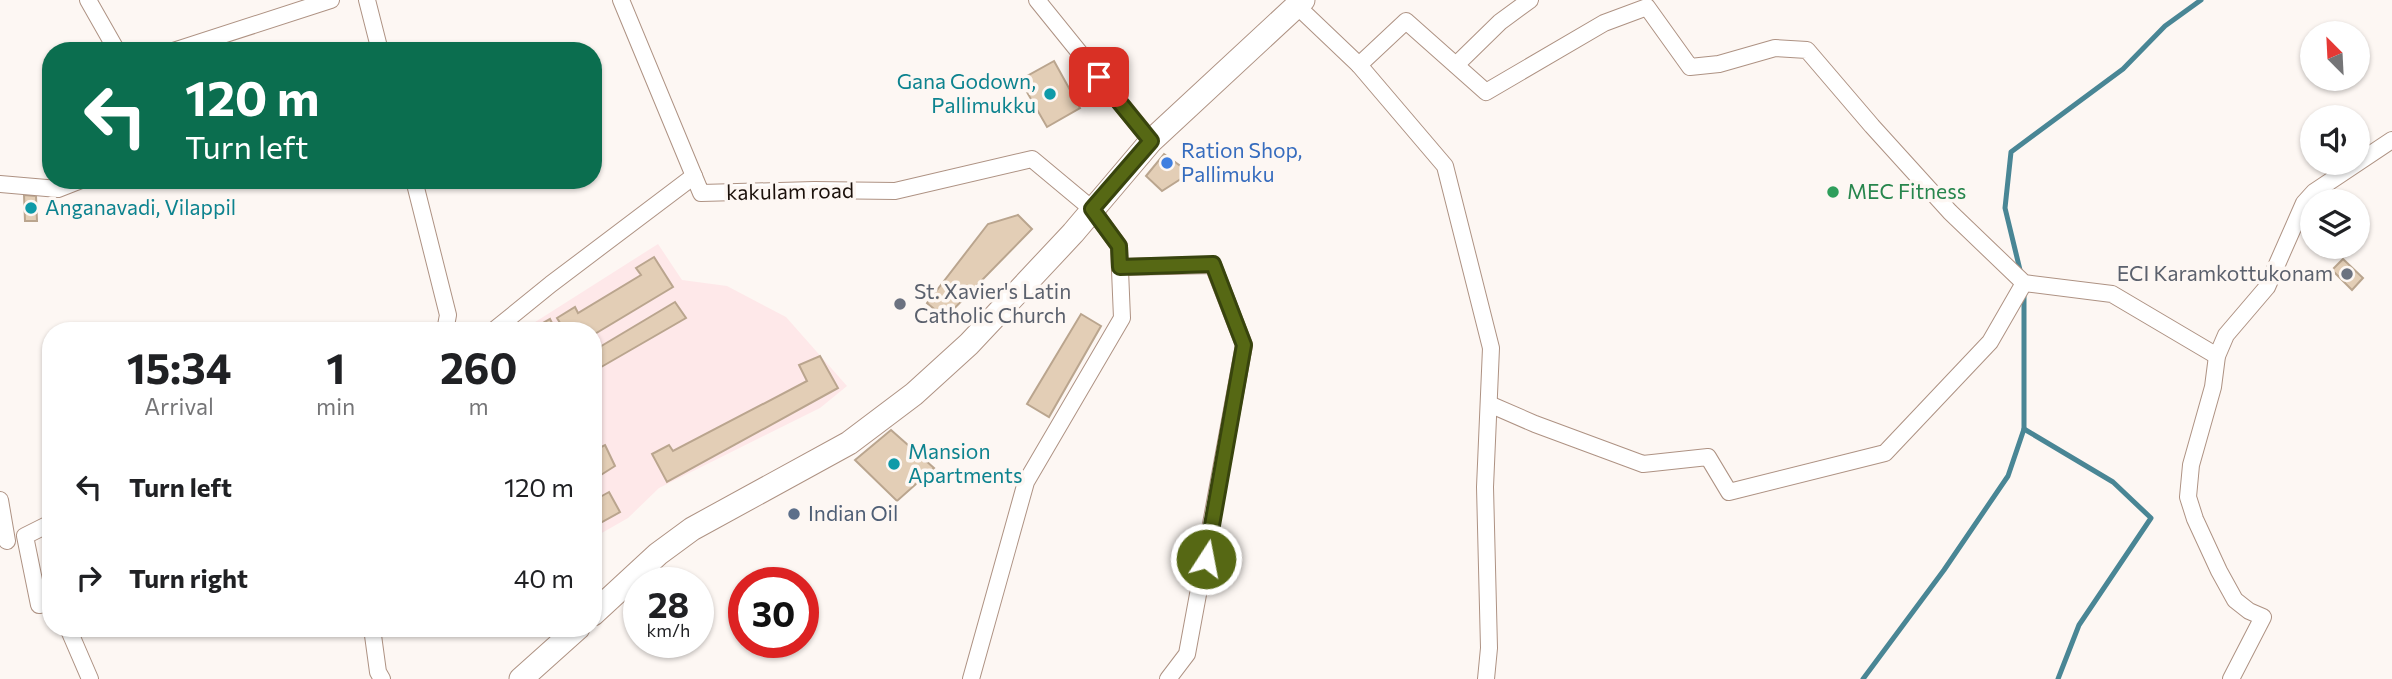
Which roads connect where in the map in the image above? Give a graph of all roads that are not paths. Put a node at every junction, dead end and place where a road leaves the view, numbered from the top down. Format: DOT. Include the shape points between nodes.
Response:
graph roads {
  1 [pos="88,0"];
  2 [pos="331,0"];
  3 [pos="367,0"];
  4 [pos="621,0"];
  5 [pos="1037,0"];
  6 [pos="1530,0"];
  7 [pos="1300,3"];
  8 [pos="112,42"];
  9 [pos="201,42"];
  10 [pos="378,42"];
  11 [pos="1359,65"];
  12 [pos="1455,65"];
  13 [pos="2392,140"];
  14 [pos="1151,141"];
  15 [pos="694,176"];
  16 [pos="0,184"];
  17 [pos="42,188"];
  18 [pos="416,189"];
  19 [pos="1092,209"];
  20 [pos="1120,267"];
  21 [pos="2024,283"];
  22 [pos="447,322"];
  23 [pos="504,322"];
  24 [pos="2217,356"];
  25 [pos="1489,404"];
  26 [pos="0,500"];
  27 [pos="42,528"];
  28 [pos="25,536"];
  29 [pos="4,542"];
  30 [pos="42,604"];
  31 [pos="602,606"];
  32 [pos="72,637"];
  33 [pos="373,637"];
  34 [pos="568,637"];
  35 [pos="90,679"];
  36 [pos="382,679"];
  37 [pos="521,679"];
  38 [pos="971,679"];
  39 [pos="1168,679"];
  40 [pos="1486,679"];
  41 [pos="2231,679"];
  1 -- 8 [label="street"];
  2 -- 9 [label="street"];
  3 -- 10 [label="street"];
  4 -- 15 [label="street"];
  5 -- 14 [label="street"];
  6 -- 12 [label="street"];
  7 -- 11 [label="street"];
  7 -- 14 [label="main road"];
  11 -- 12 [label="street" via="1406,21"];
  11 -- 25 [label="street" via="1445,166 1491,348"];
  12 -- 21 [label="street" via="1486,92 1604,23 1647,7 1690,67 1775,48 1807,50 1950,212"];
  13 -- 24 [label="street" via="2304,203 2267,287 2225,335"];
  14 -- 19 [label="main road"];
  15 -- 19 [label="street, kakulam road" via="701,193 895,191 1032,159"];
  15 -- 23 [label="street"];
  16 -- 17 [label="street"];
  18 -- 22 [label="street"];
  19 -- 20 [label="street" via="1119,246"];
  19 -- 31 [label="main road" via="969,344 914,394 849,443 692,529"];
  20 -- 38 [label="street" via="1122,318 1026,482"];
  20 -- 39 [label="street" via="1213,264 1244,345 1187,654"];
  21 -- 24 [label="street" via="2112,295"];
  21 -- 25 [label="street" via="1990,342 1885,453 1729,492 1708,457 1643,464"];
  24 -- 41 [label="street" via="2191,465 2188,497 2235,600 2263,617"];
  25 -- 40 [label="street"];
  26 -- 29 [label="street"];
  27 -- 28 [label="street"];
  28 -- 29 [label="street"];
  28 -- 30 [label="street"];
  32 -- 35 [label="street"];
  33 -- 36 [label="street"];
  34 -- 37 [label="main road"];
}
